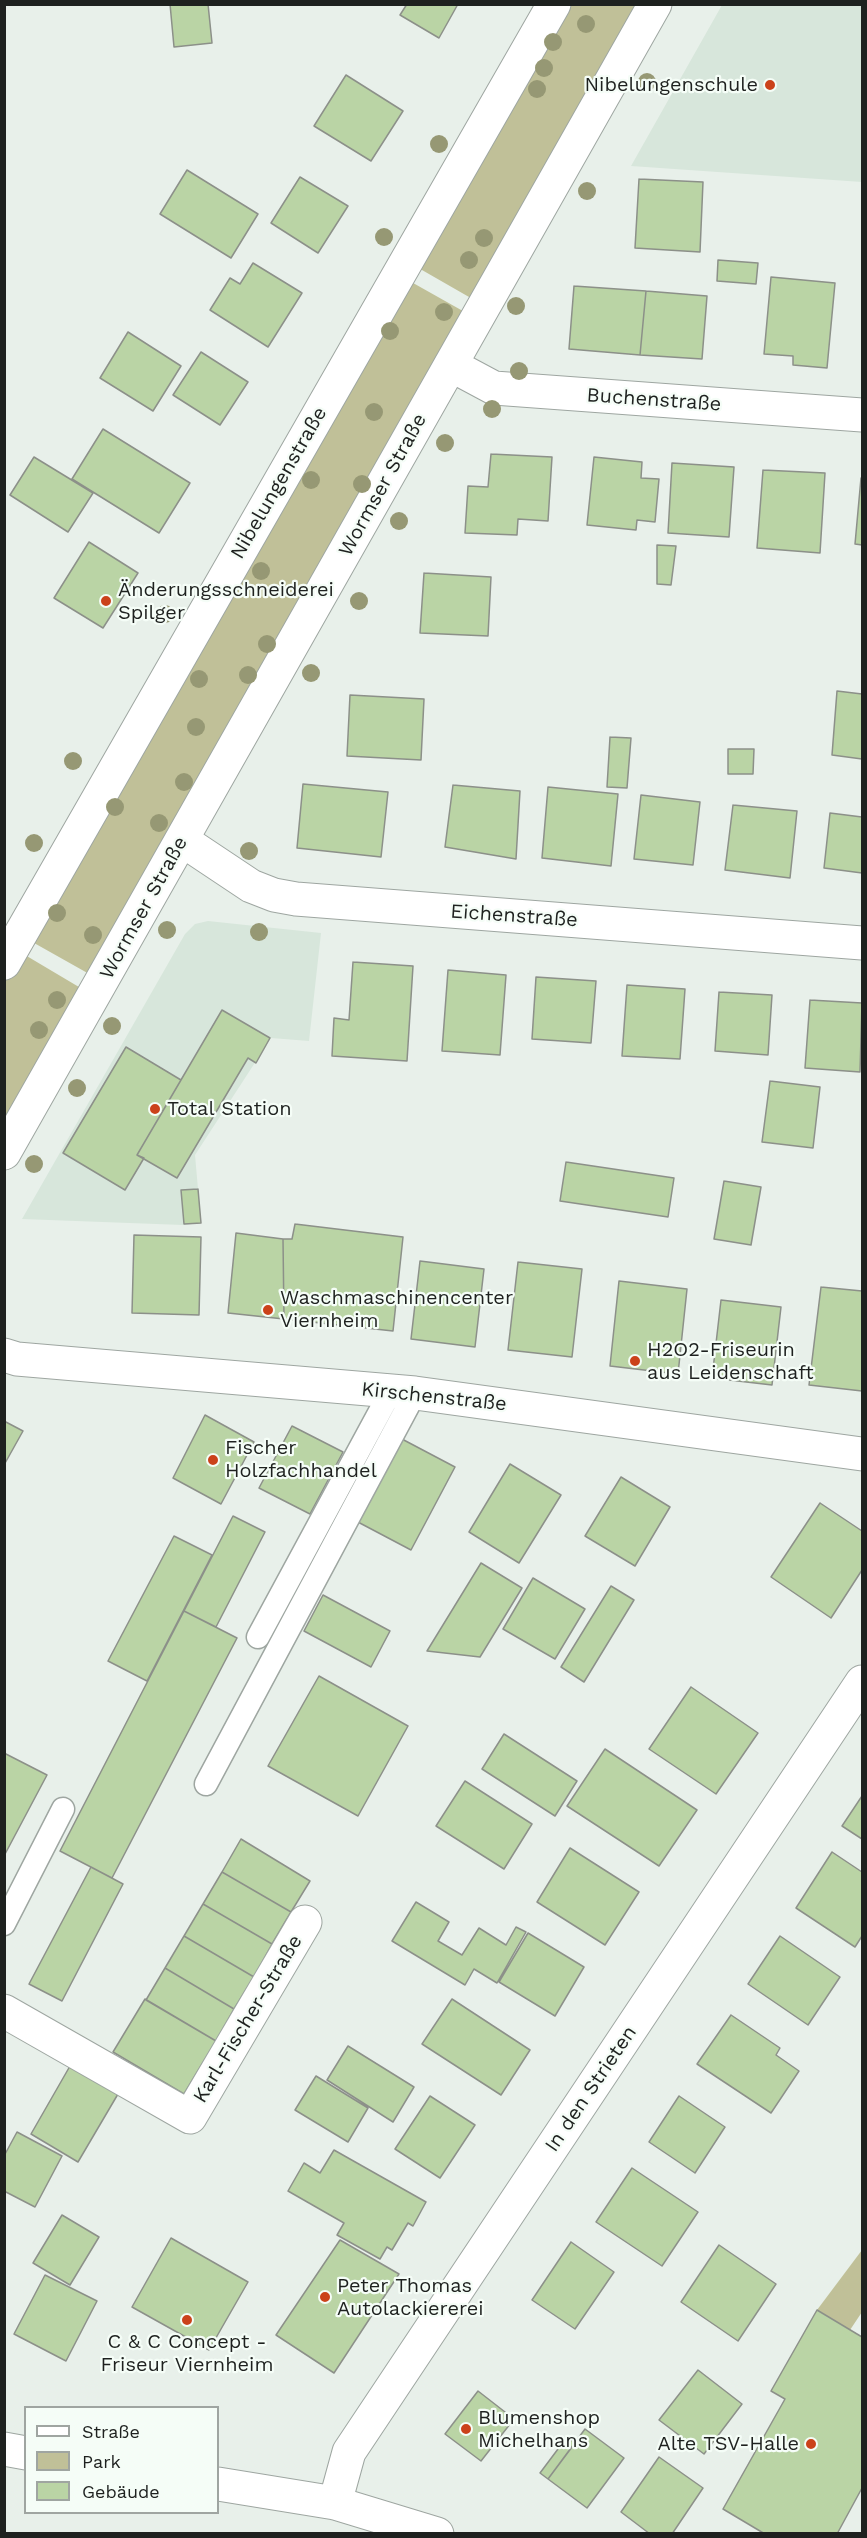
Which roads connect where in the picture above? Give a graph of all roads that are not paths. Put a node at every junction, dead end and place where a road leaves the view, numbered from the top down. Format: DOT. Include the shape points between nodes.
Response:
graph roads {
  1 [pos="554,4"];
  2 [pos="655,4"];
  3 [pos="451,365"];
  4 [pos="862,416"];
  5 [pos="182,840"];
  6 [pos="862,943"];
  7 [pos="4,963"];
  8 [pos="4,1153"];
  9 [pos="4,1355"];
  10 [pos="403,1392"];
  11 [pos="862,1454"];
  12 [pos="258,1637"];
  13 [pos="862,1682"];
  14 [pos="206,1784"];
  15 [pos="63,1809"];
  16 [pos="305,1922"];
  17 [pos="4,1924"];
  18 [pos="4,2011"];
  19 [pos="4,2450"];
  20 [pos="24,2453"];
  21 [pos="219,2484"];
  22 [pos="335,2503"];
  23 [pos="437,2534"];
  1 -- 7 [label="street, Nibelungenstraße"];
  2 -- 3 [label="street, Wormser Straße"];
  3 -- 4 [label="street, Buchenstraße" via="494,388"];
  3 -- 5 [label="street, Wormser Straße"];
  5 -- 6 [label="street, Eichenstraße" via="251,886 274,896"];
  5 -- 8 [label="street, Wormser Straße"];
  9 -- 10 [label="street, Kirschenstraße"];
  10 -- 11 [label="street, Kirschenstraße"];
  10 -- 12 [label="lane"];
  10 -- 14 [label="lane"];
  13 -- 22 [label="street, In den Strieten" via="350,2452"];
  15 -- 17 [label="lane"];
  16 -- 18 [label="street, Karl-Fischer-Straße" via="190,2117"];
  19 -- 20 [label="street"];
  21 -- 22 [label="street"];
  22 -- 23 [label="street"];
}
